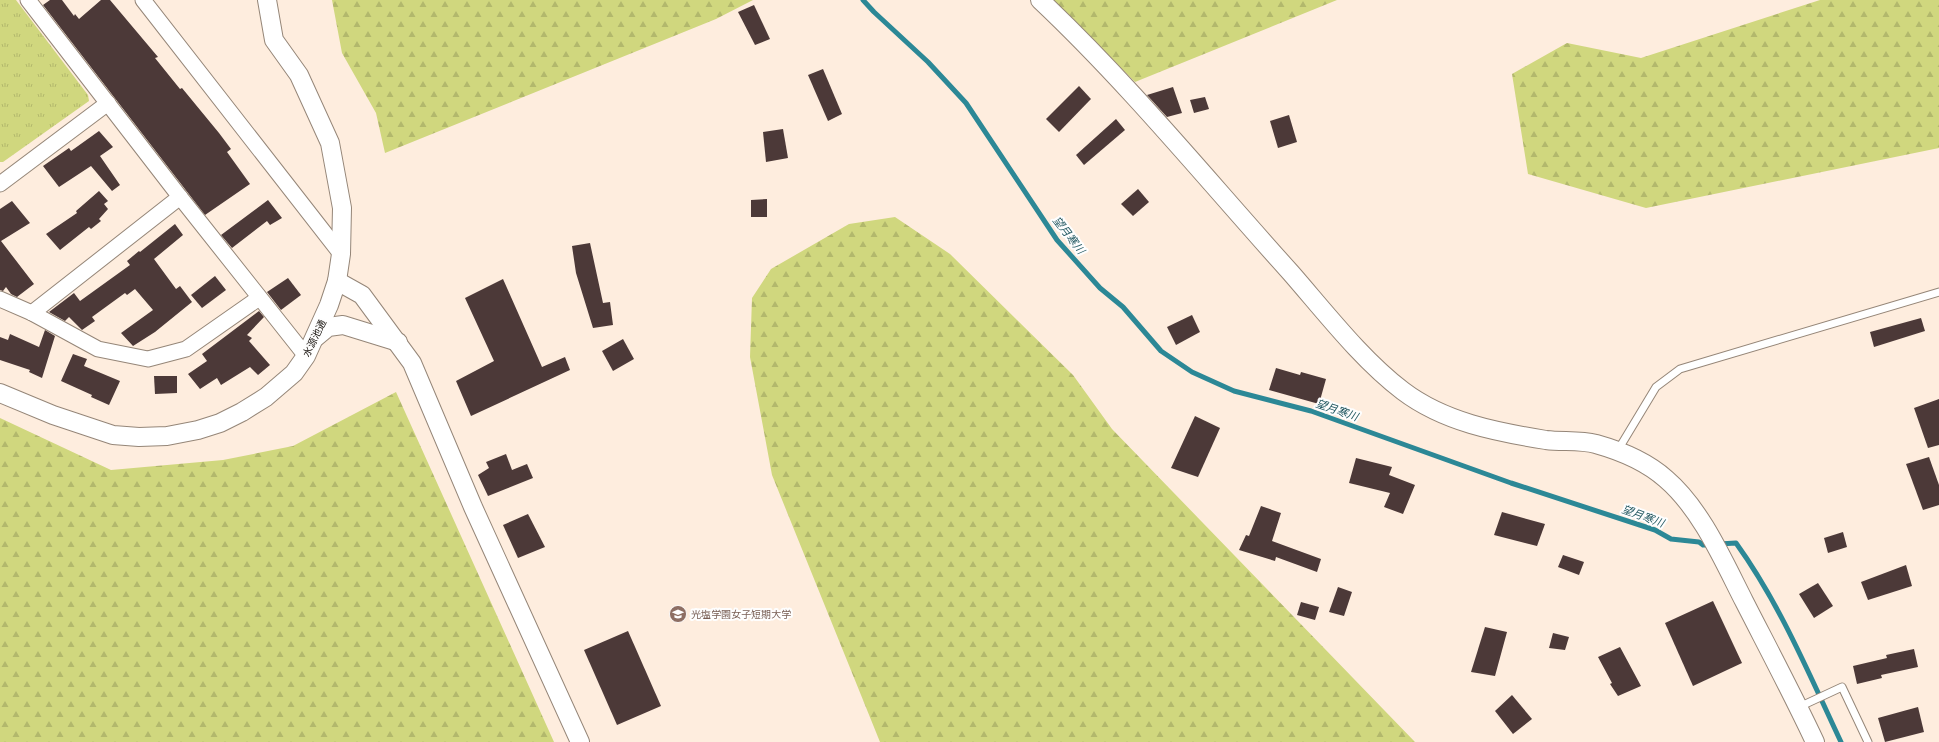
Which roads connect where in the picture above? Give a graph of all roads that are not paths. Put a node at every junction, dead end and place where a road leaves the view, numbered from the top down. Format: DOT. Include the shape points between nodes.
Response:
graph roads {
  1 [pos="28,0"];
  2 [pos="143,0"];
  3 [pos="267,0"];
  4 [pos="1040,0"];
  5 [pos="108,103"];
  6 [pos="0,184"];
  7 [pos="180,197"];
  8 [pos="341,254"];
  9 [pos="336,281"];
  10 [pos="1939,292"];
  11 [pos="259,298"];
  12 [pos="0,299"];
  13 [pos="32,313"];
  14 [pos="316,337"];
  15 [pos="398,342"];
  16 [pos="306,356"];
  17 [pos="0,393"];
  18 [pos="1617,452"];
  19 [pos="1804,704"];
  20 [pos="580,742"];
  21 [pos="1815,742"];
  22 [pos="1868,742"];
  1 -- 5 [label="street"];
  2 -- 8 [label="street"];
  3 -- 8 [label="street, 水源池通" via="274,40 299,76 330,143 342,208"];
  4 -- 18 [label="street" via="1079,37 1146,110 1382,374 1405,393 1439,413 1473,425 1548,440 1594,444"];
  5 -- 6 [label="street"];
  5 -- 7 [label="street"];
  7 -- 11 [label="street"];
  7 -- 13 [label="street"];
  8 -- 9 [label="street, 水源池通"];
  9 -- 14 [label="street, 水源池通"];
  9 -- 15 [label="street" via="362,295"];
  10 -- 18 [label="lane" via="1680,369 1656,387"];
  11 -- 13 [label="street" via="186,349 148,359 98,349"];
  11 -- 16 [label="street"];
  12 -- 13 [label="street"];
  14 -- 15 [label="street" via="328,328 343,325"];
  14 -- 16 [label="street, 水源池通"];
  15 -- 20 [label="street" via="412,363 473,508"];
  16 -- 17 [label="street, 水源池通" via="294,373 266,397 242,412 220,423 167,436 139,438 113,435 60,418"];
  18 -- 19 [label="street" via="1640,461 1666,478 1691,505"];
  19 -- 21 [label="street"];
  19 -- 22 [label="lane" via="1842,687"];
}
